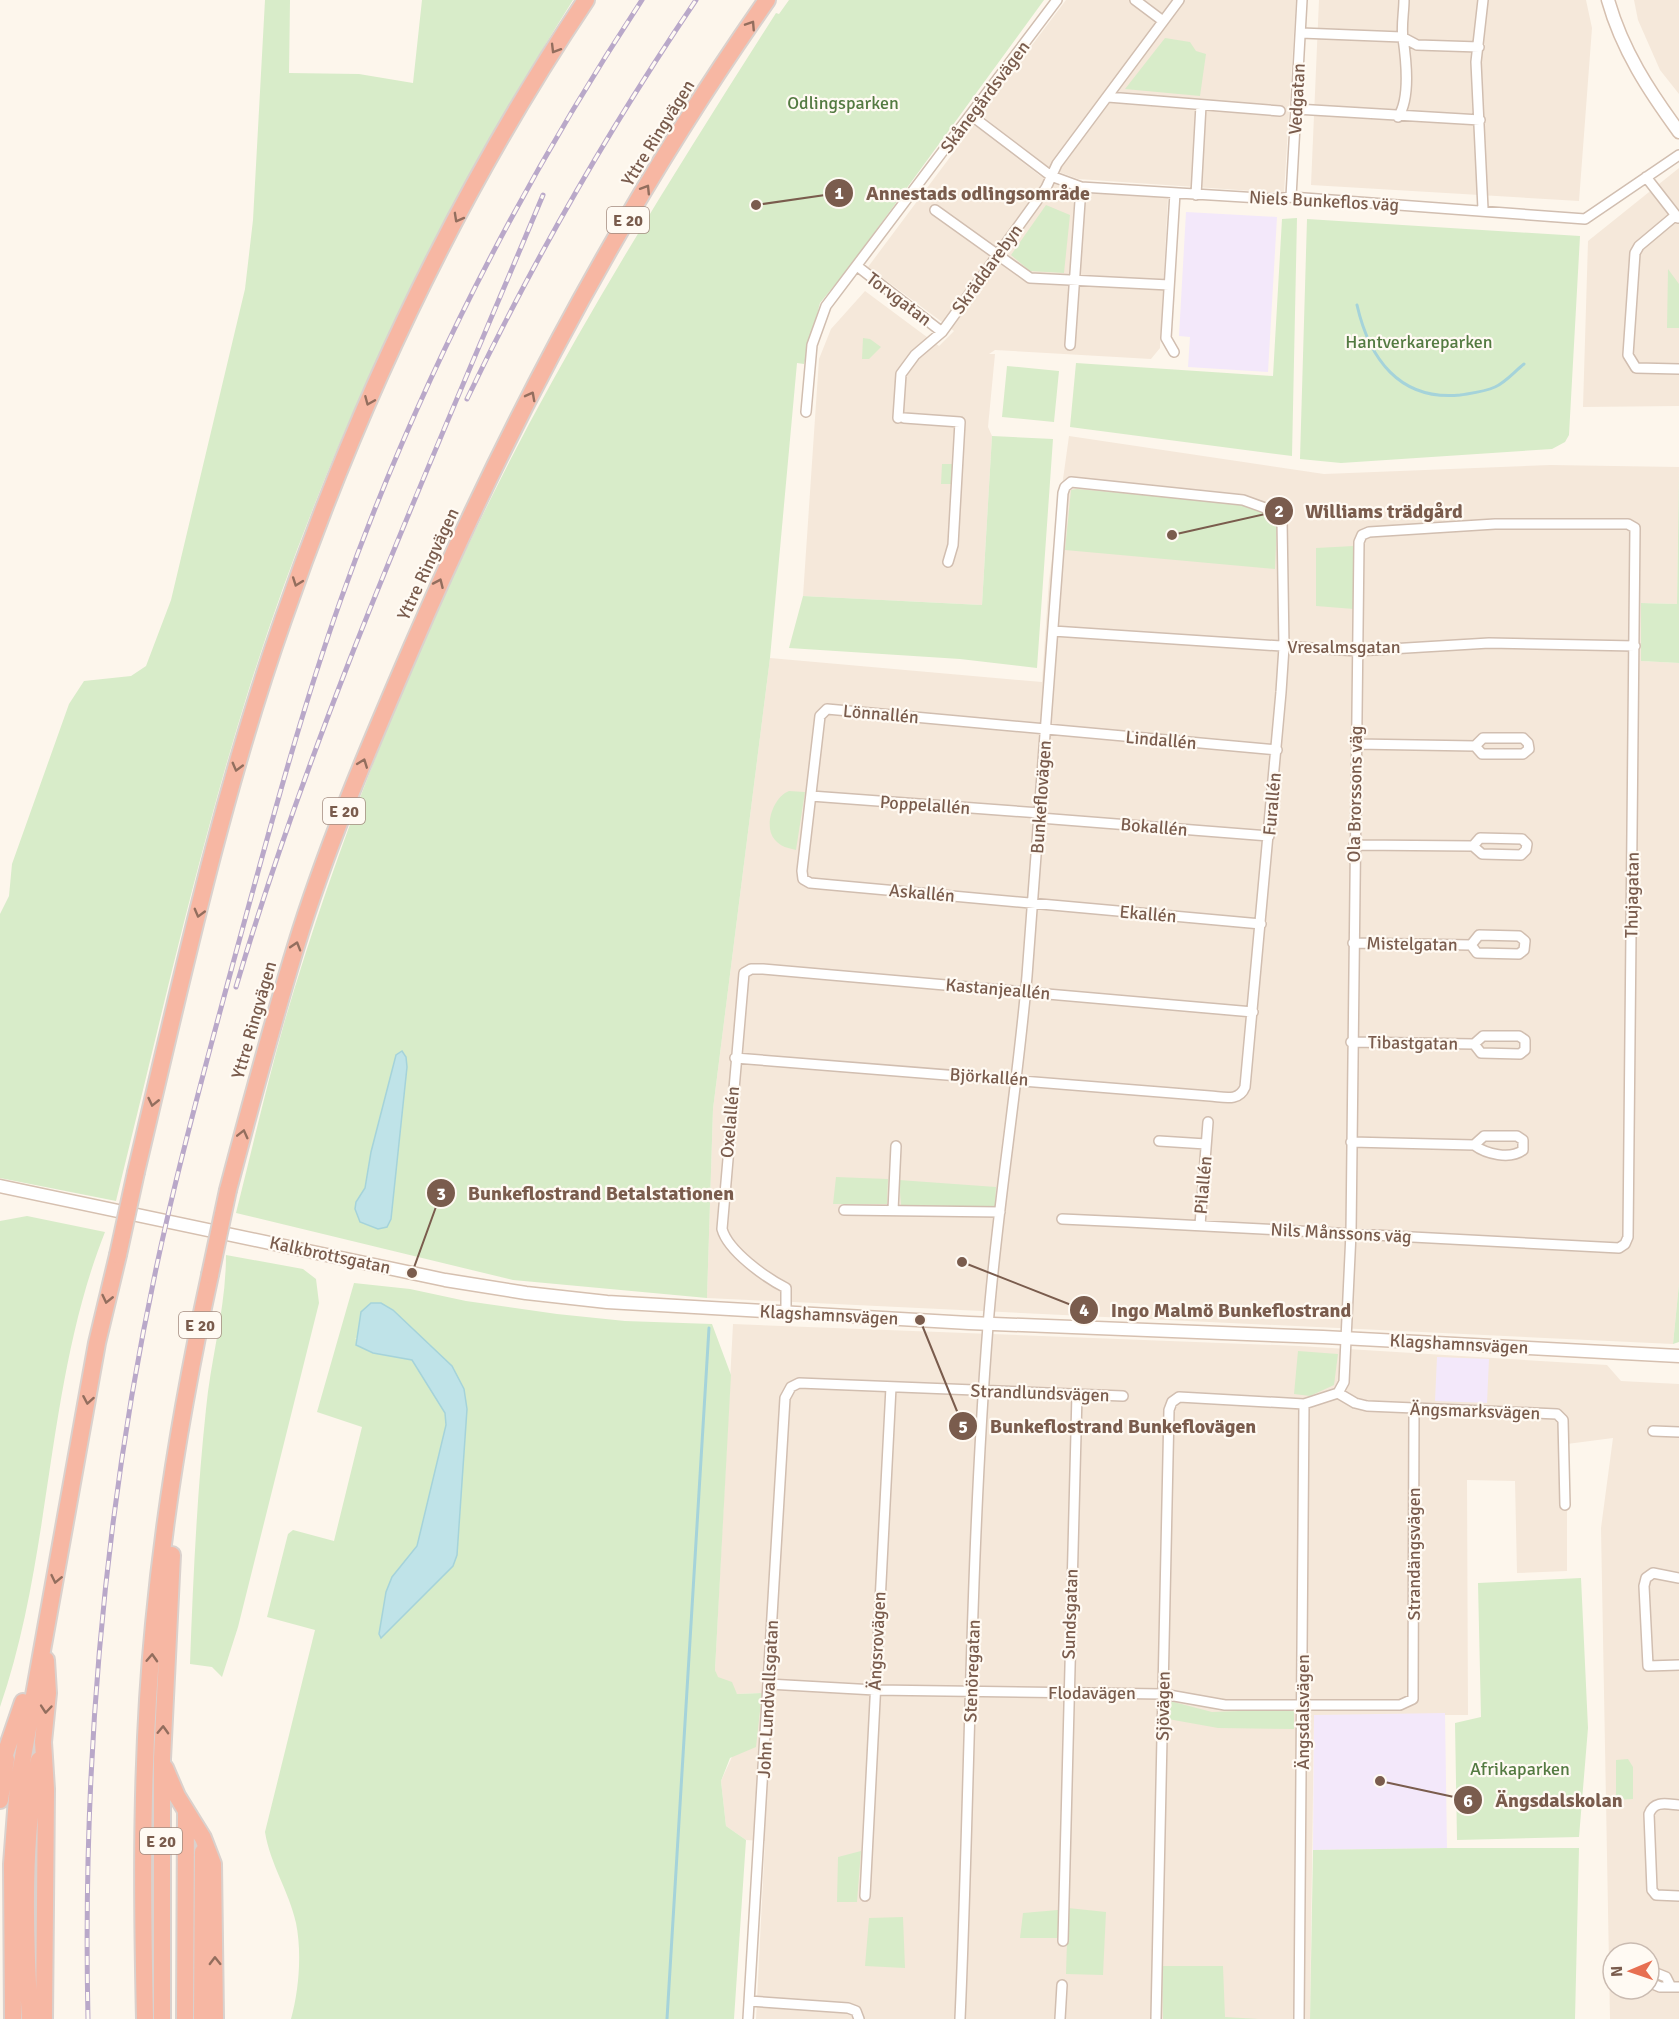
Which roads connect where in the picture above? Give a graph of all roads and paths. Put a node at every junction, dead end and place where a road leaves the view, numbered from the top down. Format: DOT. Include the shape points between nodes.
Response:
graph roads {
  1 [pos="586,0"];
  2 [pos="767,0"];
  3 [pos="1057,0"];
  4 [pos="1135,0"];
  5 [pos="1179,0"];
  6 [pos="1302,0"];
  7 [pos="1404,0"];
  8 [pos="1483,0"];
  9 [pos="1608,0"];
  10 [pos="1163,21"];
  11 [pos="1300,33"];
  12 [pos="1402,37"];
  13 [pos="1479,47"];
  14 [pos="1108,97"];
  15 [pos="1201,105"];
  16 [pos="1296,109"];
  17 [pos="1280,111"];
  18 [pos="972,116"];
  19 [pos="1398,117"];
  20 [pos="1480,120"];
  21 [pos="1679,132"];
  22 [pos="1679,155"];
  23 [pos="1051,176"];
  24 [pos="1646,177"];
  25 [pos="1081,187"];
  26 [pos="1175,193"];
  27 [pos="1196,195"];
  28 [pos="1291,197"];
  29 [pos="1483,209"];
  30 [pos="935,210"];
  31 [pos="1677,217"];
  32 [pos="997,256"];
  33 [pos="857,266"];
  34 [pos="1075,280"];
  35 [pos="1169,285"];
  36 [pos="942,332"];
  37 [pos="1070,345"];
  38 [pos="1174,352"];
  39 [pos="1679,369"];
  40 [pos="806,412"];
  41 [pos="1279,513"];
  42 [pos="1636,538"];
  43 [pos="948,562"];
  44 [pos="1053,631"];
  45 [pos="1635,646"];
  46 [pos="1284,647"];
  47 [pos="1357,651"];
  48 [pos="1046,729"];
  49 [pos="1356,744"];
  50 [pos="1475,746"];
  51 [pos="1277,750"];
  52 [pos="811,796"];
  53 [pos="1040,816"];
  54 [pos="1269,836"];
  55 [pos="1354,845"];
  56 [pos="1473,846"];
  57 [pos="810,883"];
  58 [pos="1034,903"];
  59 [pos="1262,924"];
  60 [pos="1353,943"];
  61 [pos="1471,945"];
  62 [pos="744,973"];
  63 [pos="1026,991"];
  64 [pos="1253,1012"];
  65 [pos="1351,1042"];
  66 [pos="1474,1044"];
  67 [pos="735,1058"];
  68 [pos="1016,1079"];
  69 [pos="1242,1095"];
  70 [pos="1208,1122"];
  71 [pos="1159,1141"];
  72 [pos="1351,1142"];
  73 [pos="1206,1144"];
  74 [pos="1474,1144"];
  75 [pos="896,1146"];
  76 [pos="0,1186"];
  77 [pos="893,1209"];
  78 [pos="844,1210"];
  79 [pos="1000,1212"];
  80 [pos="1062,1219"];
  81 [pos="1200,1225"];
  82 [pos="1351,1233"];
  83 [pos="1619,1248"];
  84 [pos="699,1308"];
  85 [pos="786,1313"];
  86 [pos="988,1324"];
  87 [pos="1347,1338"];
  88 [pos="1679,1356"];
  89 [pos="891,1388"];
  90 [pos="984,1392"];
  91 [pos="1338,1393"];
  92 [pos="1077,1394"];
  93 [pos="1123,1396"];
  94 [pos="785,1398"];
  95 [pos="1304,1404"];
  96 [pos="1414,1409"];
  97 [pos="1653,1431"];
  98 [pos="1679,1432"];
  99 [pos="1565,1505"];
  100 [pos="1679,1578"];
  101 [pos="45,1629"];
  102 [pos="1679,1665"];
  103 [pos="768,1684"];
  104 [pos="875,1690"];
  105 [pos="971,1693"];
  106 [pos="1067,1694"];
  107 [pos="1163,1694"];
  108 [pos="1413,1699"];
  109 [pos="1303,1703"];
  110 [pos="26,1741"];
  111 [pos="43,1742"];
  112 [pos="7,1752"];
  113 [pos="154,1759"];
  114 [pos="0,1769"];
  115 [pos="170,1781"];
  116 [pos="0,1800"];
  117 [pos="1679,1805"];
  118 [pos="186,1811"];
  119 [pos="199,1832"];
  120 [pos="170,1896"];
  121 [pos="865,1896"];
  122 [pos="1679,1896"];
  123 [pos="181,1918"];
  124 [pos="1063,1941"];
  125 [pos="1062,1985"];
  126 [pos="749,2001"];
  127 [pos="5,2019"];
  128 [pos="13,2019"];
  129 [pos="22,2019"];
  130 [pos="30,2019"];
  131 [pos="38,2019"];
  132 [pos="44,2019"];
  133 [pos="137,2019"];
  134 [pos="145,2019"];
  135 [pos="153,2019"];
  136 [pos="162,2019"];
  137 [pos="170,2019"];
  138 [pos="178,2019"];
  139 [pos="185,2019"];
  140 [pos="194,2019"];
  141 [pos="202,2019"];
  142 [pos="215,2019"];
  143 [pos="748,2019"];
  144 [pos="859,2019"];
  145 [pos="960,2019"];
  146 [pos="1060,2019"];
  147 [pos="1156,2019"];
  148 [pos="1299,2019"];
  1 -- 101 [label="highway, one-way, bridge" via="509,124 392,347 283,620 246,736 193,932 136,1172 98,1343"];
  113 -- 2 [label="highway, Yttre Ringvägen / E 20, one-way, bridge" via="153,1626 169,1496 228,1190 263,1054 306,916 372,738 440,581 509,438 631,214"];
  3 -- 18 [label="street, Skånegårdsvägen"];
  4 -- 10 [label="street"];
  5 -- 10 [label="street, Skräddarebyn"];
  6 -- 11 [label="street, Vedgatan"];
  7 -- 12 [label="street"];
  8 -- 13 [label="street"];
  9 -- 21 [label="street" via="1630,57"];
  10 -- 14 [label="street, Skräddarebyn"];
  11 -- 12 [label="street"];
  11 -- 16 [label="street, Vedgatan"];
  12 -- 13 [label="street" via="1417,45"];
  12 -- 19 [label="street" via="1407,49 1404,108"];
  13 -- 20 [label="street" via="1476,62"];
  14 -- 15 [label="street"];
  14 -- 23 [label="street, Skräddarebyn"];
  15 -- 17 [label="street"];
  15 -- 27 [label="street"];
  16 -- 19 [label="street"];
  16 -- 28 [label="street, Vedgatan"];
  18 -- 23 [label="street, Niels Bunkeflos väg"];
  18 -- 33 [label="street, Skånegårdsvägen"];
  19 -- 20 [label="street"];
  20 -- 29 [label="street"];
  22 -- 24 [label="street, Niels Bunkeflos väg"];
  23 -- 25 [label="street, Niels Bunkeflos väg"];
  23 -- 32 [label="street, Skräddarebyn"];
  24 -- 29 [label="street, Niels Bunkeflos väg" via="1585,219"];
  24 -- 31 [label="street"];
  25 -- 26 [label="street, Niels Bunkeflos väg"];
  25 -- 34 [label="street"];
  26 -- 27 [label="street, Niels Bunkeflos väg"];
  26 -- 35 [label="street"];
  27 -- 28 [label="street, Niels Bunkeflos väg"];
  28 -- 29 [label="street, Niels Bunkeflos väg"];
  30 -- 32 [label="street"];
  31 -- 39 [label="street" via="1635,253 1628,355 1636,368"];
  32 -- 34 [label="street" via="1030,278"];
  32 -- 36 [label="street, Skräddarebyn"];
  33 -- 36 [label="street, Torvgatan"];
  33 -- 40 [label="street, Skånegårdsvägen" via="826,306 812,345"];
  34 -- 35 [label="street"];
  34 -- 37 [label="street"];
  35 -- 38 [label="street" via="1166,338"];
  36 -- 43 [label="street, Skräddarebyn" via="915,355 901,375 901,418 960,423 953,545"];
  41 -- 44 [label="street, Bunkeflovägen" via="1243,500 1071,482 1063,493"];
  41 -- 46 [label="street, Furallén"];
  42 -- 45 [label="street, Thujagatan"];
  42 -- 47 [label="street, Ola Brorssons väg" via="1635,528 1628,524 1495,524 1369,532 1359,542"];
  44 -- 46 [label="street, Vresalmsgatan"];
  44 -- 48 [label="street, Bunkeflovägen"];
  45 -- 47 [label="street, Vresalmsgatan" via="1489,643"];
  45 -- 83 [label="street, Thujagatan" via="1628,1237"];
  46 -- 47 [label="street, Vresalmsgatan"];
  46 -- 51 [label="street, Furallén"];
  47 -- 49 [label="street, Ola Brorssons väg"];
  48 -- 51 [label="street, Lindallén"];
  48 -- 52 [label="street, Lönnallén" via="827,709 820,716"];
  48 -- 53 [label="street, Bunkeflovägen"];
  49 -- 50 [label="street"];
  49 -- 55 [label="street, Ola Brorssons väg"];
  50 -- 50 [label="street" via="1482,754 1523,754 1529,749 1523,738 1483,738"];
  51 -- 54 [label="street, Furallén"];
  52 -- 53 [label="street, Poppelallén"];
  52 -- 57 [label="street, Lönnallén" via="802,871 803,879"];
  53 -- 54 [label="street, Bokallén"];
  53 -- 58 [label="street, Bunkeflovägen"];
  54 -- 59 [label="street, Furallén"];
  55 -- 56 [label="street"];
  55 -- 60 [label="street, Ola Brorssons väg"];
  56 -- 56 [label="street" via="1482,854 1521,855 1527,844 1522,838 1480,838"];
  57 -- 58 [label="street, Askallén"];
  58 -- 59 [label="street, Ekallén"];
  58 -- 63 [label="street, Bunkeflovägen"];
  59 -- 64 [label="street, Furallén"];
  60 -- 61 [label="street, Mistelgatan"];
  60 -- 65 [label="street, Ola Brorssons väg"];
  61 -- 61 [label="street, Mistelgatan" via="1477,954 1519,954 1525,941 1519,936 1479,935"];
  62 -- 63 [label="street, Kastanjeallén" via="763,969"];
  62 -- 67 [label="street, Oxelallén"];
  63 -- 64 [label="street, Kastanjeallén"];
  63 -- 68 [label="street, Bunkeflovägen"];
  64 -- 69 [label="street, Furallén"];
  65 -- 66 [label="street, Tibastgatan"];
  65 -- 72 [label="street, Ola Brorssons väg"];
  66 -- 66 [label="street, Tibastgatan" via="1481,1053 1520,1054 1525,1050 1525,1040 1519,1036 1483,1036"];
  67 -- 68 [label="street, Björkallén"];
  67 -- 85 [label="street, Oxelallén" via="722,1229 724,1238 763,1276 786,1287"];
  68 -- 69 [label="street, Björkallén" via="1238,1098"];
  68 -- 79 [label="street, Bunkeflovägen"];
  70 -- 73 [label="street, Pilallén"];
  71 -- 73 [label="street, Pilallén"];
  72 -- 74 [label="street"];
  72 -- 82 [label="street, Ola Brorssons väg"];
  73 -- 81 [label="street, Pilallén"];
  74 -- 74 [label="street" via="1485,1153 1517,1154 1523,1150 1523,1140 1517,1136 1484,1136"];
  75 -- 77 [label="street"];
  76 -- 84 [label="street, Kalkbrottsgatan" via="445,1280 537,1294"];
  77 -- 78 [label="street"];
  77 -- 79 [label="street"];
  79 -- 86 [label="street, Bunkeflovägen"];
  80 -- 81 [label="street, Nils Månssons väg"];
  81 -- 82 [label="street, Nils Månssons väg"];
  82 -- 83 [label="street, Nils Månssons väg"];
  82 -- 87 [label="street, Ola Brorssons väg"];
  84 -- 85 [label="street, Klagshamnsvägen"];
  85 -- 86 [label="street, Klagshamnsvägen"];
  86 -- 87 [label="street, Klagshamnsvägen"];
  86 -- 90 [label="street, Stenöregatan"];
  87 -- 88 [label="street, Klagshamnsvägen"];
  87 -- 91 [label="street" via="1344,1382"];
  89 -- 90 [label="street, Strandlundsvägen"];
  89 -- 94 [label="street, Strandlundsvägen" via="799,1383 791,1387"];
  89 -- 104 [label="street, Ängsrovägen"];
  90 -- 92 [label="street, Strandlundsvägen"];
  90 -- 105 [label="street, Stenöregatan"];
  91 -- 95 [label="street"];
  91 -- 96 [label="street, Ängsmarksvägen" via="1354,1403"];
  92 -- 93 [label="street, Strandlundsvägen"];
  92 -- 106 [label="street, Sundsgatan"];
  94 -- 103 [label="street, John Lundvallsgatan"];
  95 -- 107 [label="street, Sjövägen" via="1179,1397 1172,1402"];
  95 -- 109 [label="street, Ängsdalsvägen"];
  96 -- 99 [label="street, Ängsmarksvägen" via="1557,1414 1563,1420"];
  96 -- 108 [label="street, Strandängsvägen"];
  97 -- 98 [label="street"];
  100 -- 102 [label="street" via="1653,1572 1644,1586 1648,1666"];
  101 -- 110 [label="highway"];
  101 -- 111 [label="highway, one-way" via="48,1693"];
  101 -- 112 [label="highway"];
  103 -- 104 [label="street, Flodavägen"];
  103 -- 126 [label="street, John Lundvallsgatan"];
  104 -- 105 [label="street, Flodavägen"];
  104 -- 121 [label="street, Ängsrovägen"];
  105 -- 106 [label="street, Flodavägen"];
  105 -- 145 [label="street, Stenöregatan"];
  106 -- 107 [label="street, Flodavägen"];
  106 -- 124 [label="street, Sundsgatan"];
  107 -- 109 [label="street, Flodavägen" via="1225,1705"];
  107 -- 147 [label="street, Sjövägen"];
  108 -- 109 [label="street, Flodavägen" via="1400,1705"];
  109 -- 148 [label="street, Ängsdalsvägen"];
  110 -- 127 [label="highway" via="11,1785 4,1838"];
  110 -- 128 [label="highway" via="15,1807 12,1864"];
  110 -- 129 [label="highway" via="20,1884"];
  111 -- 130 [label="highway" via="31,1809"];
  111 -- 131 [label="highway" via="36,1884"];
  111 -- 132 [label="highway"];
  112 -- 114 [label="highway"];
  112 -- 116 [label="highway"];
  113 -- 115 [label="highway, E 20"];
  113 -- 133 [label="highway, E 20" via="135,1882"];
  113 -- 134 [label="highway, E 20" via="143,1882"];
  113 -- 135 [label="highway, E 20"];
  113 -- 136 [label="highway, E 20"];
  115 -- 118 [label="highway, E 20"];
  115 -- 120 [label="highway, E 20"];
  117 -- 122 [label="street" via="1658,1804 1649,1814 1652,1890 1656,1894"];
  118 -- 119 [label="highway, E 20"];
  118 -- 123 [label="highway, E 20"];
  119 -- 140 [label="highway, E 20"];
  119 -- 141 [label="highway, E 20"];
  142 -- 119 [label="highway, E 20, one-way" via="213,1864"];
  120 -- 123 [label="highway, E 20"];
  120 -- 137 [label="highway, E 20"];
  123 -- 138 [label="highway, E 20"];
  123 -- 139 [label="highway, E 20"];
  125 -- 146 [label="street"];
  126 -- 143 [label="street, John Lundvallsgatan"];
  126 -- 144 [label="street" via="848,2008 856,2010"];
}
